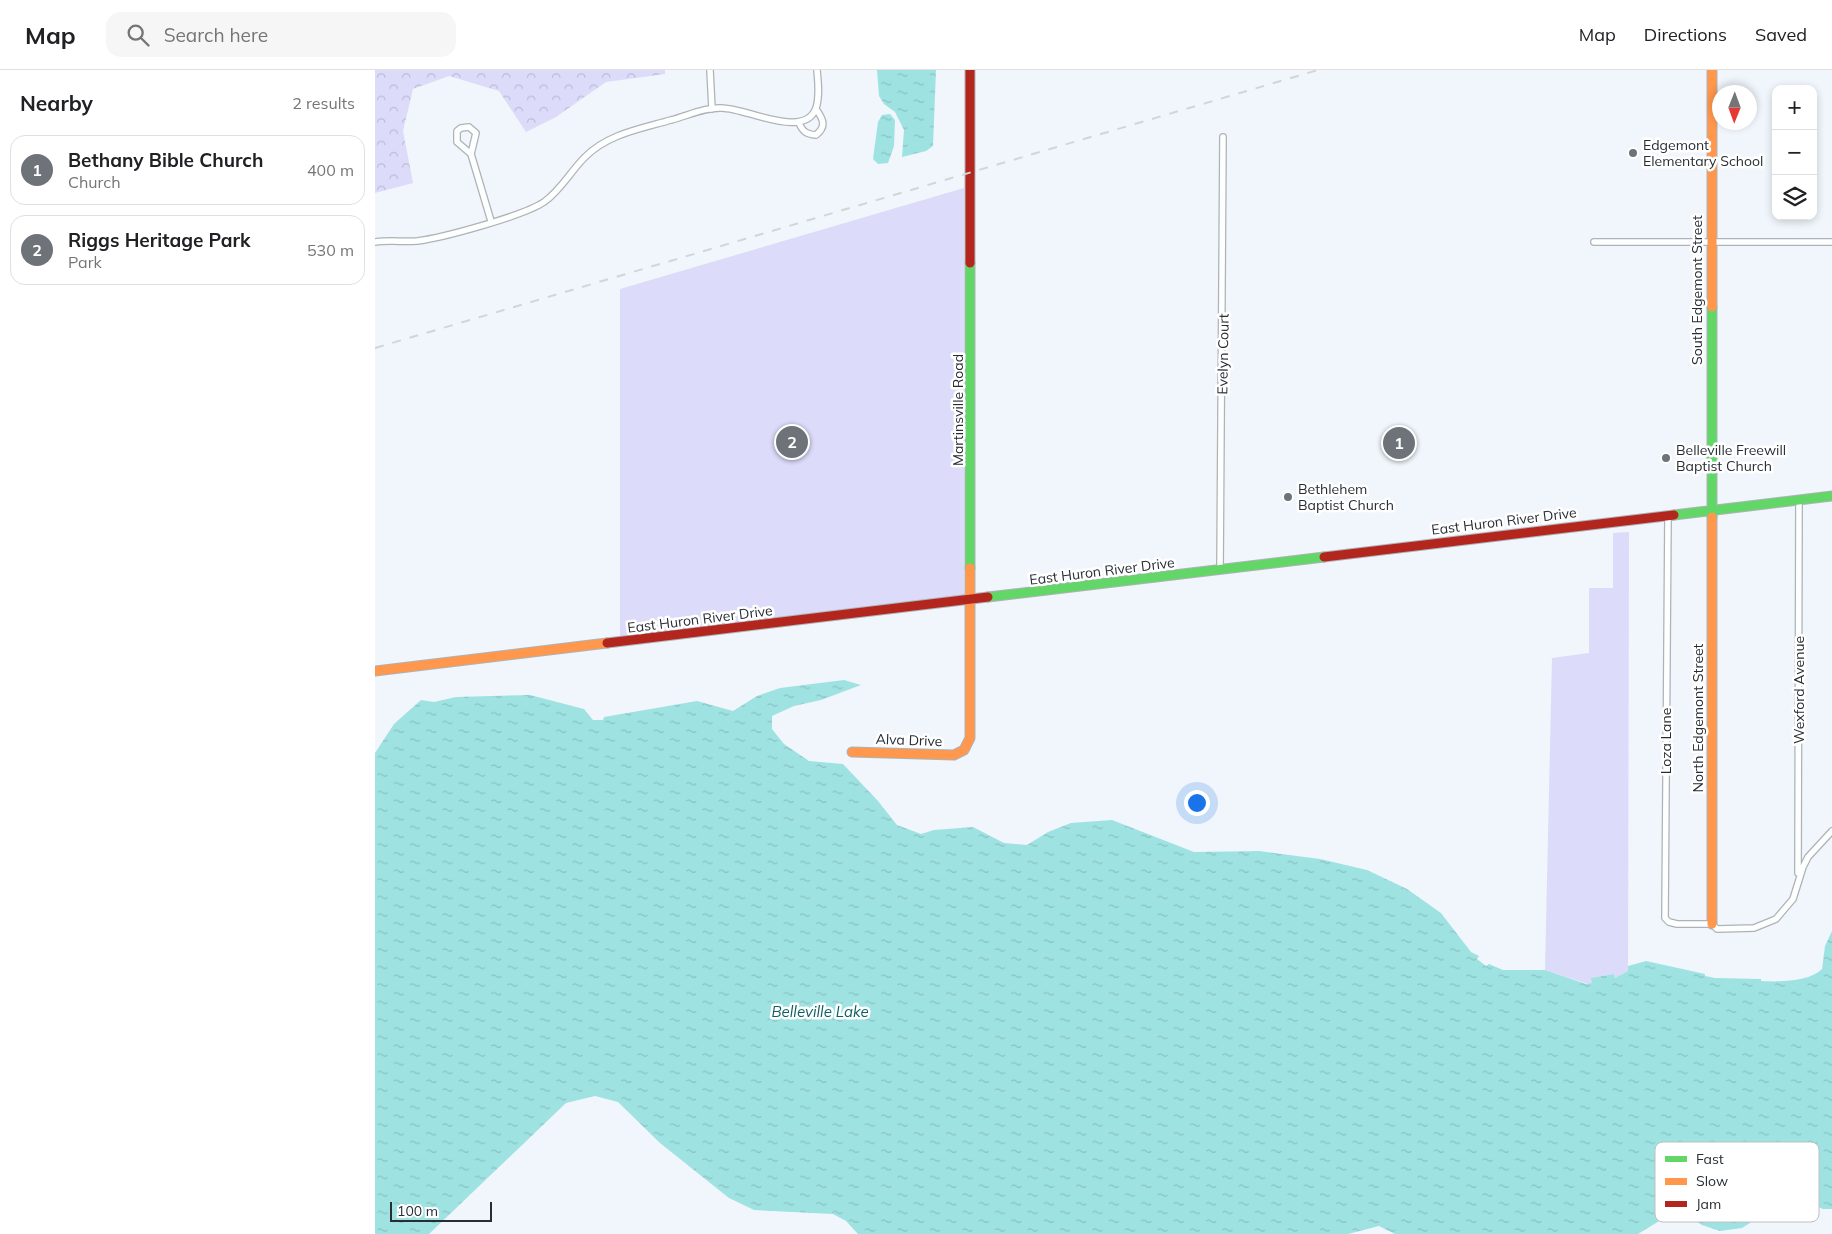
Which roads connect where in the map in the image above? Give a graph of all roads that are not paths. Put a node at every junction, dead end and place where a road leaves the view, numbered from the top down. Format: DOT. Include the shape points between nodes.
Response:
graph roads {
  1 [pos="710,70"];
  2 [pos="817,70"];
  3 [pos="970,70"];
  4 [pos="1712,70"];
  5 [pos="712,109"];
  6 [pos="816,109"];
  7 [pos="799,123"];
  8 [pos="1223,137"];
  9 [pos="471,154"];
  10 [pos="491,221"];
  11 [pos="375,242"];
  12 [pos="1594,242"];
  13 [pos="1832,242"];
  14 [pos="1711,243"];
  15 [pos="1832,496"];
  16 [pos="1799,500"];
  17 [pos="1711,511"];
  18 [pos="1668,516"];
  19 [pos="1220,570"];
  20 [pos="970,601"];
  21 [pos="375,671"];
  22 [pos="965,750"];
  23 [pos="852,752"];
  24 [pos="1832,832"];
  25 [pos="1798,880"];
  26 [pos="1711,924"];
  1 -- 5 [label="street"];
  2 -- 6 [label="street"];
  3 -- 20 [label="street, Martinsville Road"];
  4 -- 14 [label="street, South Edgemont Street"];
  5 -- 7 [label="street" via="730,108"];
  5 -- 10 [label="street" via="618,135 584,158 561,187 543,202"];
  6 -- 7 [label="street"];
  6 -- 7 [label="street" via="824,126 821,131 816,135 808,134"];
  8 -- 19 [label="street, Evelyn Court"];
  9 -- 9 [label="street" via="457,142 457,131 461,128 469,127 476,133"];
  9 -- 10 [label="street"];
  10 -- 11 [label="street" via="432,239"];
  12 -- 14 [label="street"];
  13 -- 14 [label="street"];
  14 -- 17 [label="street, South Edgemont Street"];
  15 -- 16 [label="street, East Huron River Drive"];
  16 -- 17 [label="street, East Huron River Drive"];
  16 -- 25 [label="street, Wexford Avenue"];
  17 -- 18 [label="street, East Huron River Drive"];
  17 -- 26 [label="street, North Edgemont Street"];
  18 -- 19 [label="street, East Huron River Drive"];
  18 -- 26 [label="street, Loza Lane" via="1665,916 1672,923"];
  19 -- 20 [label="street, East Huron River Drive"];
  20 -- 21 [label="street, East Huron River Drive"];
  20 -- 22 [label="street, Martinsville Road" via="970,738"];
  22 -- 23 [label="street, Alva Drive" via="954,755"];
  24 -- 25 [label="street" via="1808,857"];
  25 -- 26 [label="street, Loza Lane" via="1790,904 1771,922 1748,928 1717,928"];
}
